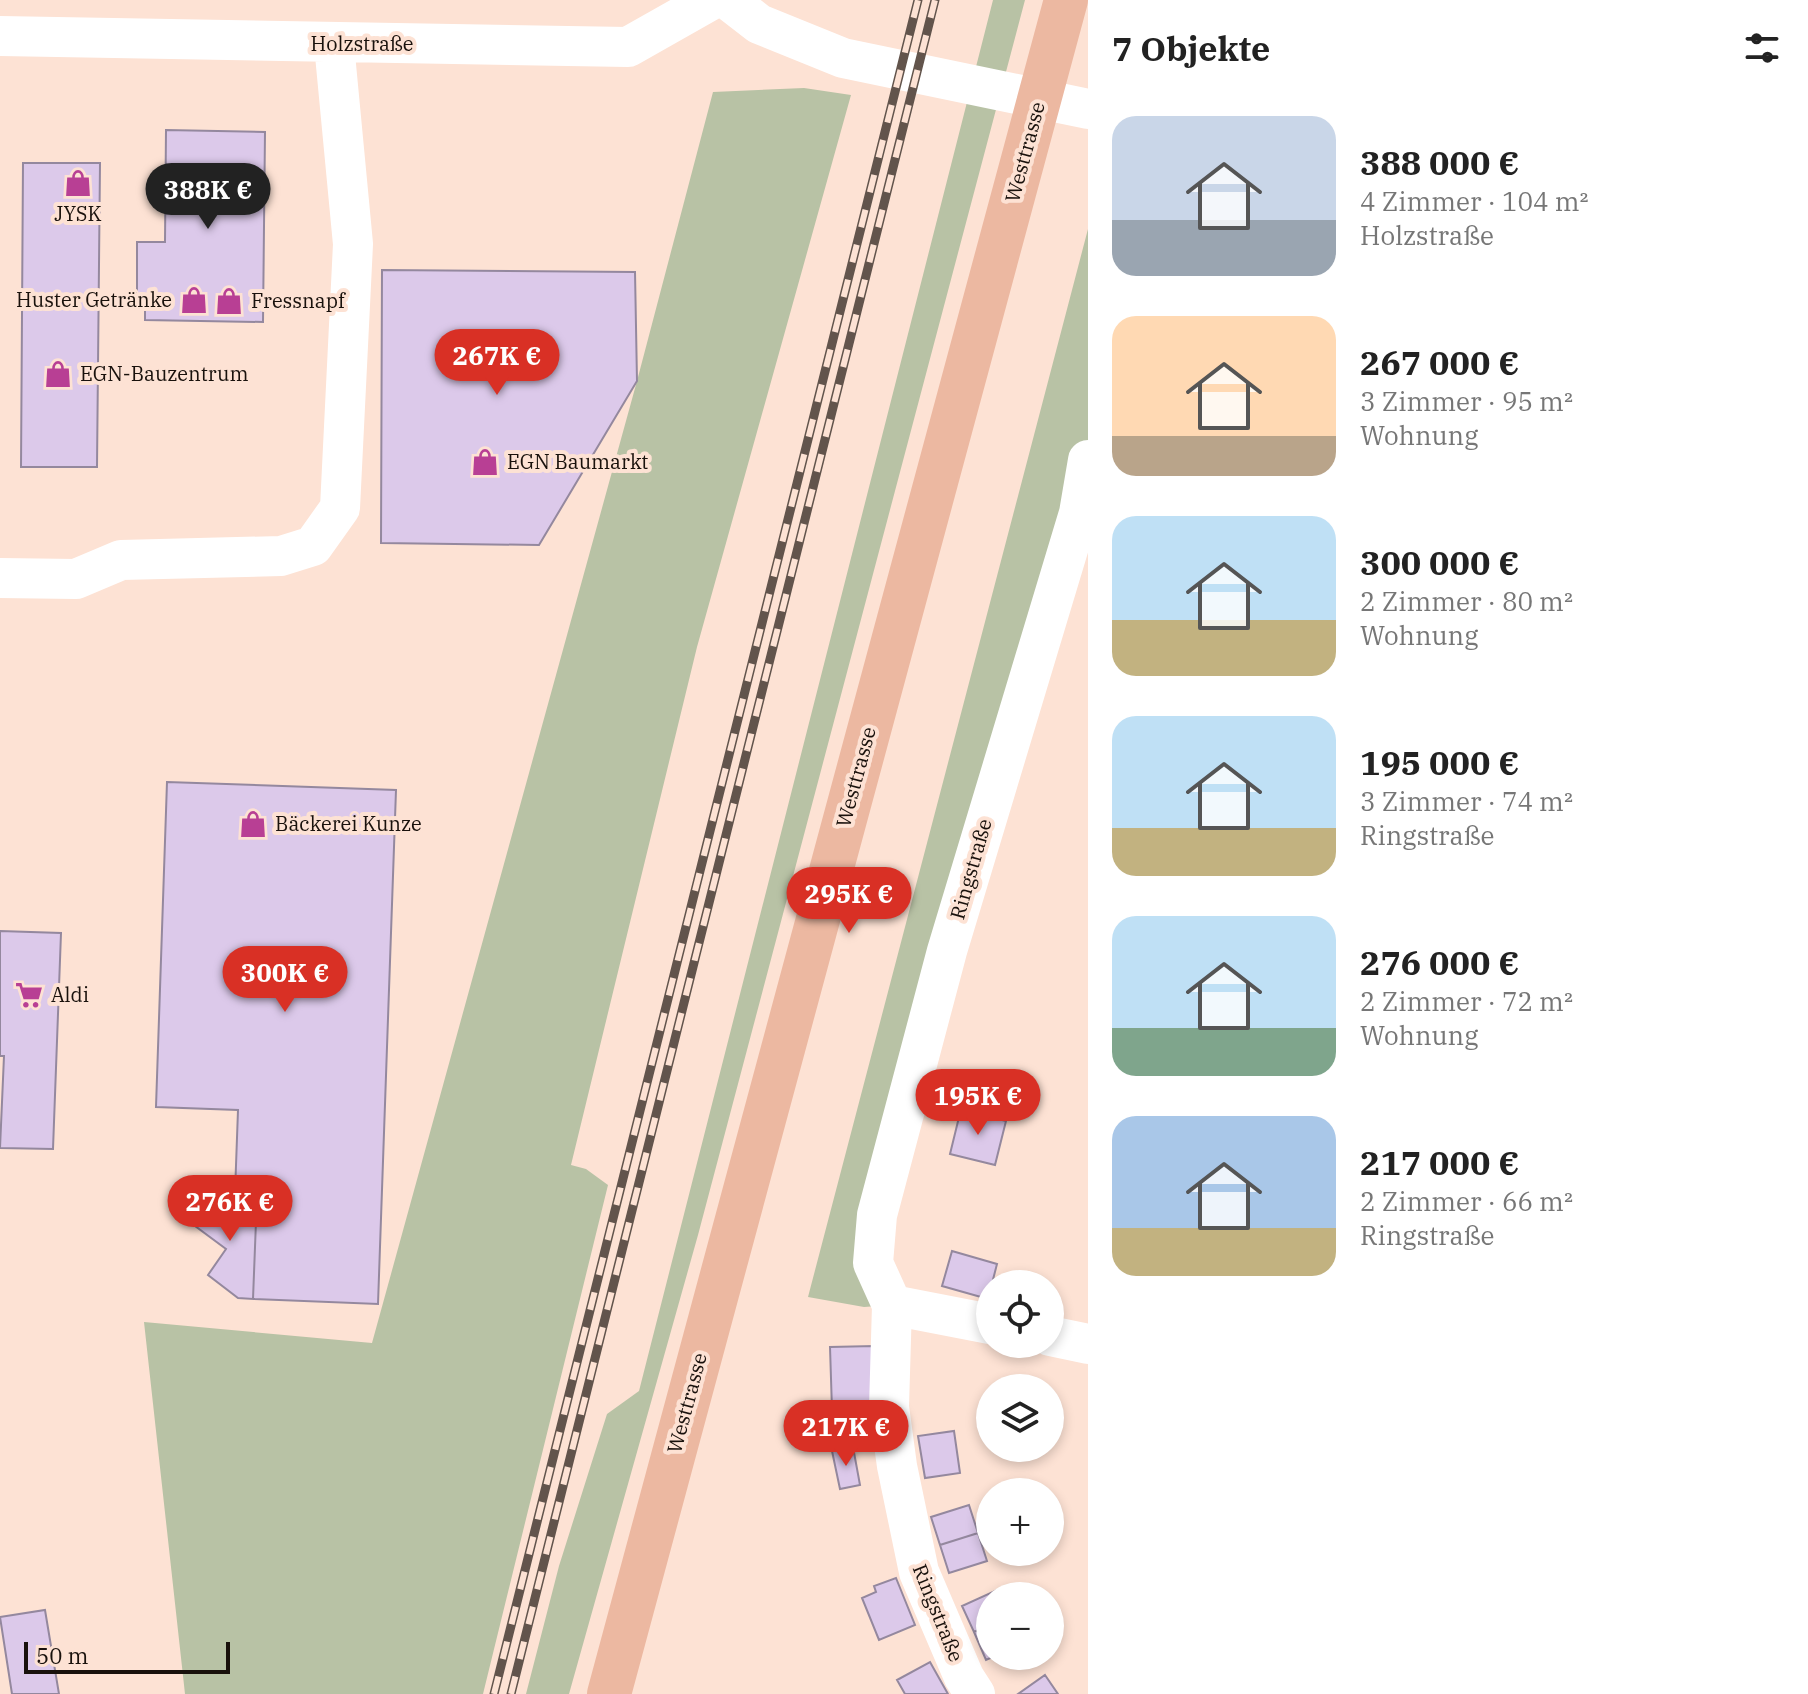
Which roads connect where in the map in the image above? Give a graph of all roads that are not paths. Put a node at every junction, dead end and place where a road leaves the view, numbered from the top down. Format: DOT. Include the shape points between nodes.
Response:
graph roads {
  1 [pos="711,0"];
  2 [pos="728,0"];
  3 [pos="1066,0"];
  4 [pos="0,36"];
  5 [pos="334,44"];
  6 [pos="1086,109"];
  7 [pos="1088,460"];
  8 [pos="0,578"];
  9 [pos="892,1305"];
  10 [pos="976,1321"];
  11 [pos="1064,1339"];
  12 [pos="1088,1344"];
  13 [pos="609,1694"];
  14 [pos="975,1694"];
  1 -- 5 [label="street, Holzstraße" via="628,47"];
  2 -- 6 [label="street" via="759,24 843,58"];
  3 -- 13 [label="main road, Westtrasse"];
  4 -- 5 [label="street, Holzstraße"];
  5 -- 8 [label="street" via="353,244 340,508 313,546 281,556 121,560 76,579"];
  7 -- 9 [label="street, Ringstraße" via="1079,513 959,909 877,1215 873,1263"];
  9 -- 10 [label="street"];
  9 -- 14 [label="street, Ringstraße" via="889,1407 919,1572"];
  11 -- 12 [label="street"];
}
